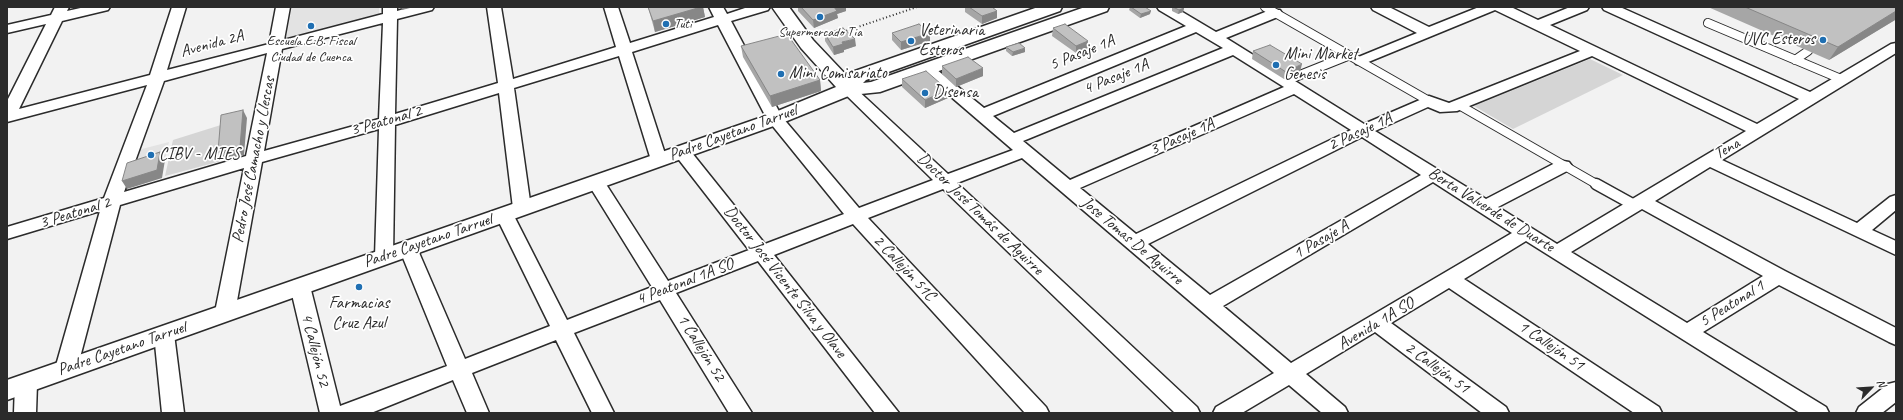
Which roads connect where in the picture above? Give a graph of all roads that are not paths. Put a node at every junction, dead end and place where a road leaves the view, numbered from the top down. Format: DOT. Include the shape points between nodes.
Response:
graph roads {
  1 [pos="104,7"];
  2 [pos="179,7"];
  3 [pos="283,7"];
  4 [pos="427,7"];
  5 [pos="494,7"];
  6 [pos="611,7"];
  7 [pos="763,7"];
  8 [pos="1054,7"];
  9 [pos="1101,7"];
  10 [pos="1164,7"];
  11 [pos="1378,7"];
  12 [pos="1491,7"];
  13 [pos="1500,7"];
  14 [pos="1582,7"];
  15 [pos="1609,7"];
  16 [pos="785,8"];
  17 [pos="1270,10"];
  18 [pos="59,12"];
  19 [pos="390,12"];
  20 [pos="719,14"];
  21 [pos="1708,23"];
  22 [pos="1538,25"];
  23 [pos="1197,26"];
  24 [pos="7,29"];
  25 [pos="1429,33"];
  26 [pos="1215,36"];
  27 [pos="276,47"];
  28 [pos="1896,47"];
  29 [pos="1234,49"];
  30 [pos="624,50"];
  31 [pos="1808,51"];
  32 [pos="1592,52"];
  33 [pos="1355,58"];
  34 [pos="1794,60"];
  35 [pos="926,68"];
  36 [pos="157,78"];
  37 [pos="1842,79"];
  38 [pos="1290,84"];
  39 [pos="506,85"];
  40 [pos="848,89"];
  41 [pos="1810,98"];
  42 [pos="1429,101"];
  43 [pos="1459,105"];
  44 [pos="982,115"];
  45 [pos="7,117"];
  46 [pos="775,119"];
  47 [pos="386,122"];
  48 [pos="1363,130"];
  49 [pos="1759,131"];
  50 [pos="1018,145"];
  51 [pos="682,152"];
  52 [pos="254,159"];
  53 [pos="659,160"];
  54 [pos="1708,160"];
  55 [pos="1563,166"];
  56 [pos="1434,175"];
  57 [pos="945,181"];
  58 [pos="596,182"];
  59 [pos="1068,187"];
  60 [pos="1896,200"];
  61 [pos="112,201"];
  62 [pos="1638,203"];
  63 [pos="1485,207"];
  64 [pos="513,211"];
  65 [pos="856,216"];
  66 [pos="1859,231"];
  67 [pos="7,233"];
  68 [pos="1526,233"];
  69 [pos="1134,242"];
  70 [pos="408,248"];
  71 [pos="1896,249"];
  72 [pos="761,252"];
  73 [pos="1557,252"];
  74 [pos="384,257"];
  75 [pos="1778,276"];
  76 [pos="1450,280"];
  77 [pos="300,286"];
  78 [pos="664,290"];
  79 [pos="1209,306"];
  80 [pos="225,312"];
  81 [pos="1377,323"];
  82 [pos="562,330"];
  83 [pos="1686,333"];
  84 [pos="164,334"];
  85 [pos="1896,337"];
  86 [pos="66,369"];
  87 [pos="460,369"];
  88 [pos="1291,374"];
  89 [pos="17,386"];
  90 [pos="1896,390"];
  91 [pos="25,413"];
  92 [pos="173,413"];
  93 [pos="331,413"];
  94 [pos="347,413"];
  95 [pos="478,413"];
  96 [pos="603,413"];
  97 [pos="742,413"];
  98 [pos="888,413"];
  99 [pos="1038,413"];
  100 [pos="1188,413"];
  101 [pos="1224,413"];
  102 [pos="1337,413"];
  103 [pos="1498,413"];
  104 [pos="1652,413"];
  105 [pos="1818,413"];
  106 [pos="1867,413"];
  1 -- 18 [label="street"];
  2 -- 36 [label="street"];
  3 -- 27 [label="street, Pedro José Camacho y Llescas"];
  4 -- 19 [label="street, Avenida 2A"];
  5 -- 39 [label="street"];
  6 -- 30 [label="street"];
  7 -- 20 [label="street, 3 Peatonal 2"];
  8 -- 40 [label="street, Padre Cayetano Tarruel" via="859,76"];
  9 -- 35 [label="street, Padre Cayetano Tarruel"];
  10 -- 23 [label="street, Berta Valverde de Duarte"];
  11 -- 25 [label="street"];
  12 -- 25 [label="street"];
  13 -- 22 [label="street"];
  14 -- 22 [label="street"];
  15 -- 41 [label="street"];
  16 -- 40 [label="street, Doctor José Tomás de Aguirre" via="807,44"];
  17 -- 26 [label="street"];
  17 -- 33 [label="lane"];
  18 -- 24 [label="street"];
  18 -- 45 [label="street"];
  19 -- 27 [label="street, Avenida 2A"];
  19 -- 47 [label="street"];
  20 -- 30 [label="street, 3 Peatonal 2"];
  20 -- 46 [label="street, 2 Callejón 51C"];
  21 -- 34 [label="lane"];
  22 -- 32 [label="street"];
  23 -- 26 [label="street, Berta Valverde de Duarte"];
  23 -- 44 [label="street, 5 Pasaje 1A"];
  25 -- 33 [label="street"];
  26 -- 29 [label="street, Berta Valverde de Duarte"];
  27 -- 36 [label="street, Avenida 2A"];
  27 -- 52 [label="street, Pedro José Camacho y Llescas"];
  28 -- 37 [label="street, Tena"];
  29 -- 38 [label="street, Berta Valverde de Duarte"];
  29 -- 50 [label="street, 4 Pasaje 1A"];
  30 -- 39 [label="street, 3 Peatonal 2"];
  30 -- 53 [label="street"];
  31 -- 34 [label="lane"];
  32 -- 43 [label="street"];
  32 -- 49 [label="street"];
  33 -- 38 [label="lane"];
  33 -- 42 [label="lane"];
  34 -- 37 [label="lane"];
  35 -- 40 [label="street, Padre Cayetano Tarruel" via="872,88"];
  35 -- 44 [label="street, Jose Tomas De Aguirre"];
  36 -- 45 [label="street, Avenida 2A"];
  36 -- 61 [label="street"];
  37 -- 41 [label="street, Tena"];
  38 -- 48 [label="street, Berta Valverde de Duarte"];
  38 -- 59 [label="street, 3 Pasaje 1A"];
  39 -- 47 [label="street, 3 Peatonal 2"];
  39 -- 64 [label="street"];
  40 -- 46 [label="street, Padre Cayetano Tarruel"];
  40 -- 57 [label="street, Doctor José Tomás de Aguirre"];
  41 -- 49 [label="street, Tena"];
  42 -- 43 [label="street" via="1446,108"];
  42 -- 48 [label="street, 2 Pasaje 1A"];
  43 -- 55 [label="lane"];
  44 -- 50 [label="street, Jose Tomas De Aguirre"];
  46 -- 51 [label="street, Padre Cayetano Tarruel"];
  46 -- 65 [label="street, 2 Callejón 51C"];
  47 -- 52 [label="street, 3 Peatonal 2"];
  47 -- 74 [label="street"];
  48 -- 56 [label="street, Berta Valverde de Duarte"];
  48 -- 69 [label="street, 2 Pasaje 1A"];
  49 -- 54 [label="street, Tena"];
  50 -- 57 [label="street, 4 Peatonal 1A SO"];
  50 -- 59 [label="street, Jose Tomas De Aguirre"];
  51 -- 53 [label="street, Padre Cayetano Tarruel"];
  51 -- 72 [label="street, Doctor José Vicente Silva y Olave"];
  52 -- 61 [label="street, 3 Peatonal 2"];
  52 -- 80 [label="street, Pedro José Camacho y Llescas"];
  53 -- 58 [label="street, Padre Cayetano Tarruel"];
  54 -- 62 [label="street, Tena"];
  54 -- 66 [label="street"];
  55 -- 62 [label="lane"];
  55 -- 63 [label="street"];
  56 -- 63 [label="street, Berta Valverde de Duarte"];
  56 -- 79 [label="street, 1 Pasaje A"];
  57 -- 65 [label="street, 4 Peatonal 1A SO"];
  57 -- 100 [label="street, Doctor José Tomás de Aguirre"];
  58 -- 64 [label="street, Padre Cayetano Tarruel"];
  58 -- 78 [label="street, 1 Callejón 52"];
  59 -- 69 [label="street, Jose Tomas De Aguirre"];
  60 -- 66 [label="street"];
  61 -- 67 [label="street, 3 Peatonal 2"];
  61 -- 86 [label="street"];
  62 -- 73 [label="street, Tena"];
  62 -- 75 [label="street"];
  63 -- 68 [label="street, Berta Valverde de Duarte"];
  64 -- 70 [label="street, Padre Cayetano Tarruel"];
  64 -- 82 [label="street"];
  65 -- 72 [label="street, 4 Peatonal 1A SO"];
  65 -- 99 [label="street, 2 Callejón 51C"];
  66 -- 71 [label="street"];
  68 -- 73 [label="street, Berta Valverde de Duarte"];
  68 -- 76 [label="street, Avenida 1A SO"];
  69 -- 79 [label="street, Jose Tomas De Aguirre"];
  70 -- 74 [label="street, Padre Cayetano Tarruel"];
  70 -- 87 [label="street"];
  72 -- 78 [label="street, 4 Peatonal 1A SO"];
  72 -- 98 [label="street, Doctor José Vicente Silva y Olave"];
  73 -- 83 [label="street, Berta Valverde de Duarte"];
  74 -- 77 [label="street, Padre Cayetano Tarruel"];
  75 -- 83 [label="street, 5 Peatonal 1"];
  75 -- 85 [label="street"];
  76 -- 81 [label="street, Avenida 1A SO"];
  76 -- 104 [label="street, 1 Callejón 51"];
  77 -- 80 [label="street, Padre Cayetano Tarruel"];
  77 -- 93 [label="street, 4 Callejón 52"];
  78 -- 82 [label="street, 4 Peatonal 1A SO"];
  78 -- 97 [label="street, 1 Callejón 52"];
  79 -- 88 [label="street, Jose Tomas De Aguirre"];
  80 -- 84 [label="street, Padre Cayetano Tarruel"];
  81 -- 88 [label="street, Avenida 1A SO"];
  81 -- 103 [label="street, 2 Callejón 51"];
  82 -- 87 [label="street, 4 Peatonal 1A SO"];
  82 -- 96 [label="street"];
  83 -- 105 [label="street, Berta Valverde de Duarte"];
  84 -- 86 [label="street, Padre Cayetano Tarruel"];
  84 -- 92 [label="street"];
  86 -- 89 [label="street, Padre Cayetano Tarruel"];
  87 -- 94 [label="street, 4 Peatonal 1A SO"];
  87 -- 95 [label="street"];
  88 -- 101 [label="street, Avenida 1A SO"];
  88 -- 102 [label="street, Jose Tomas De Aguirre"];
  89 -- 91 [label="street"];
  90 -- 106 [label="street"];
}
